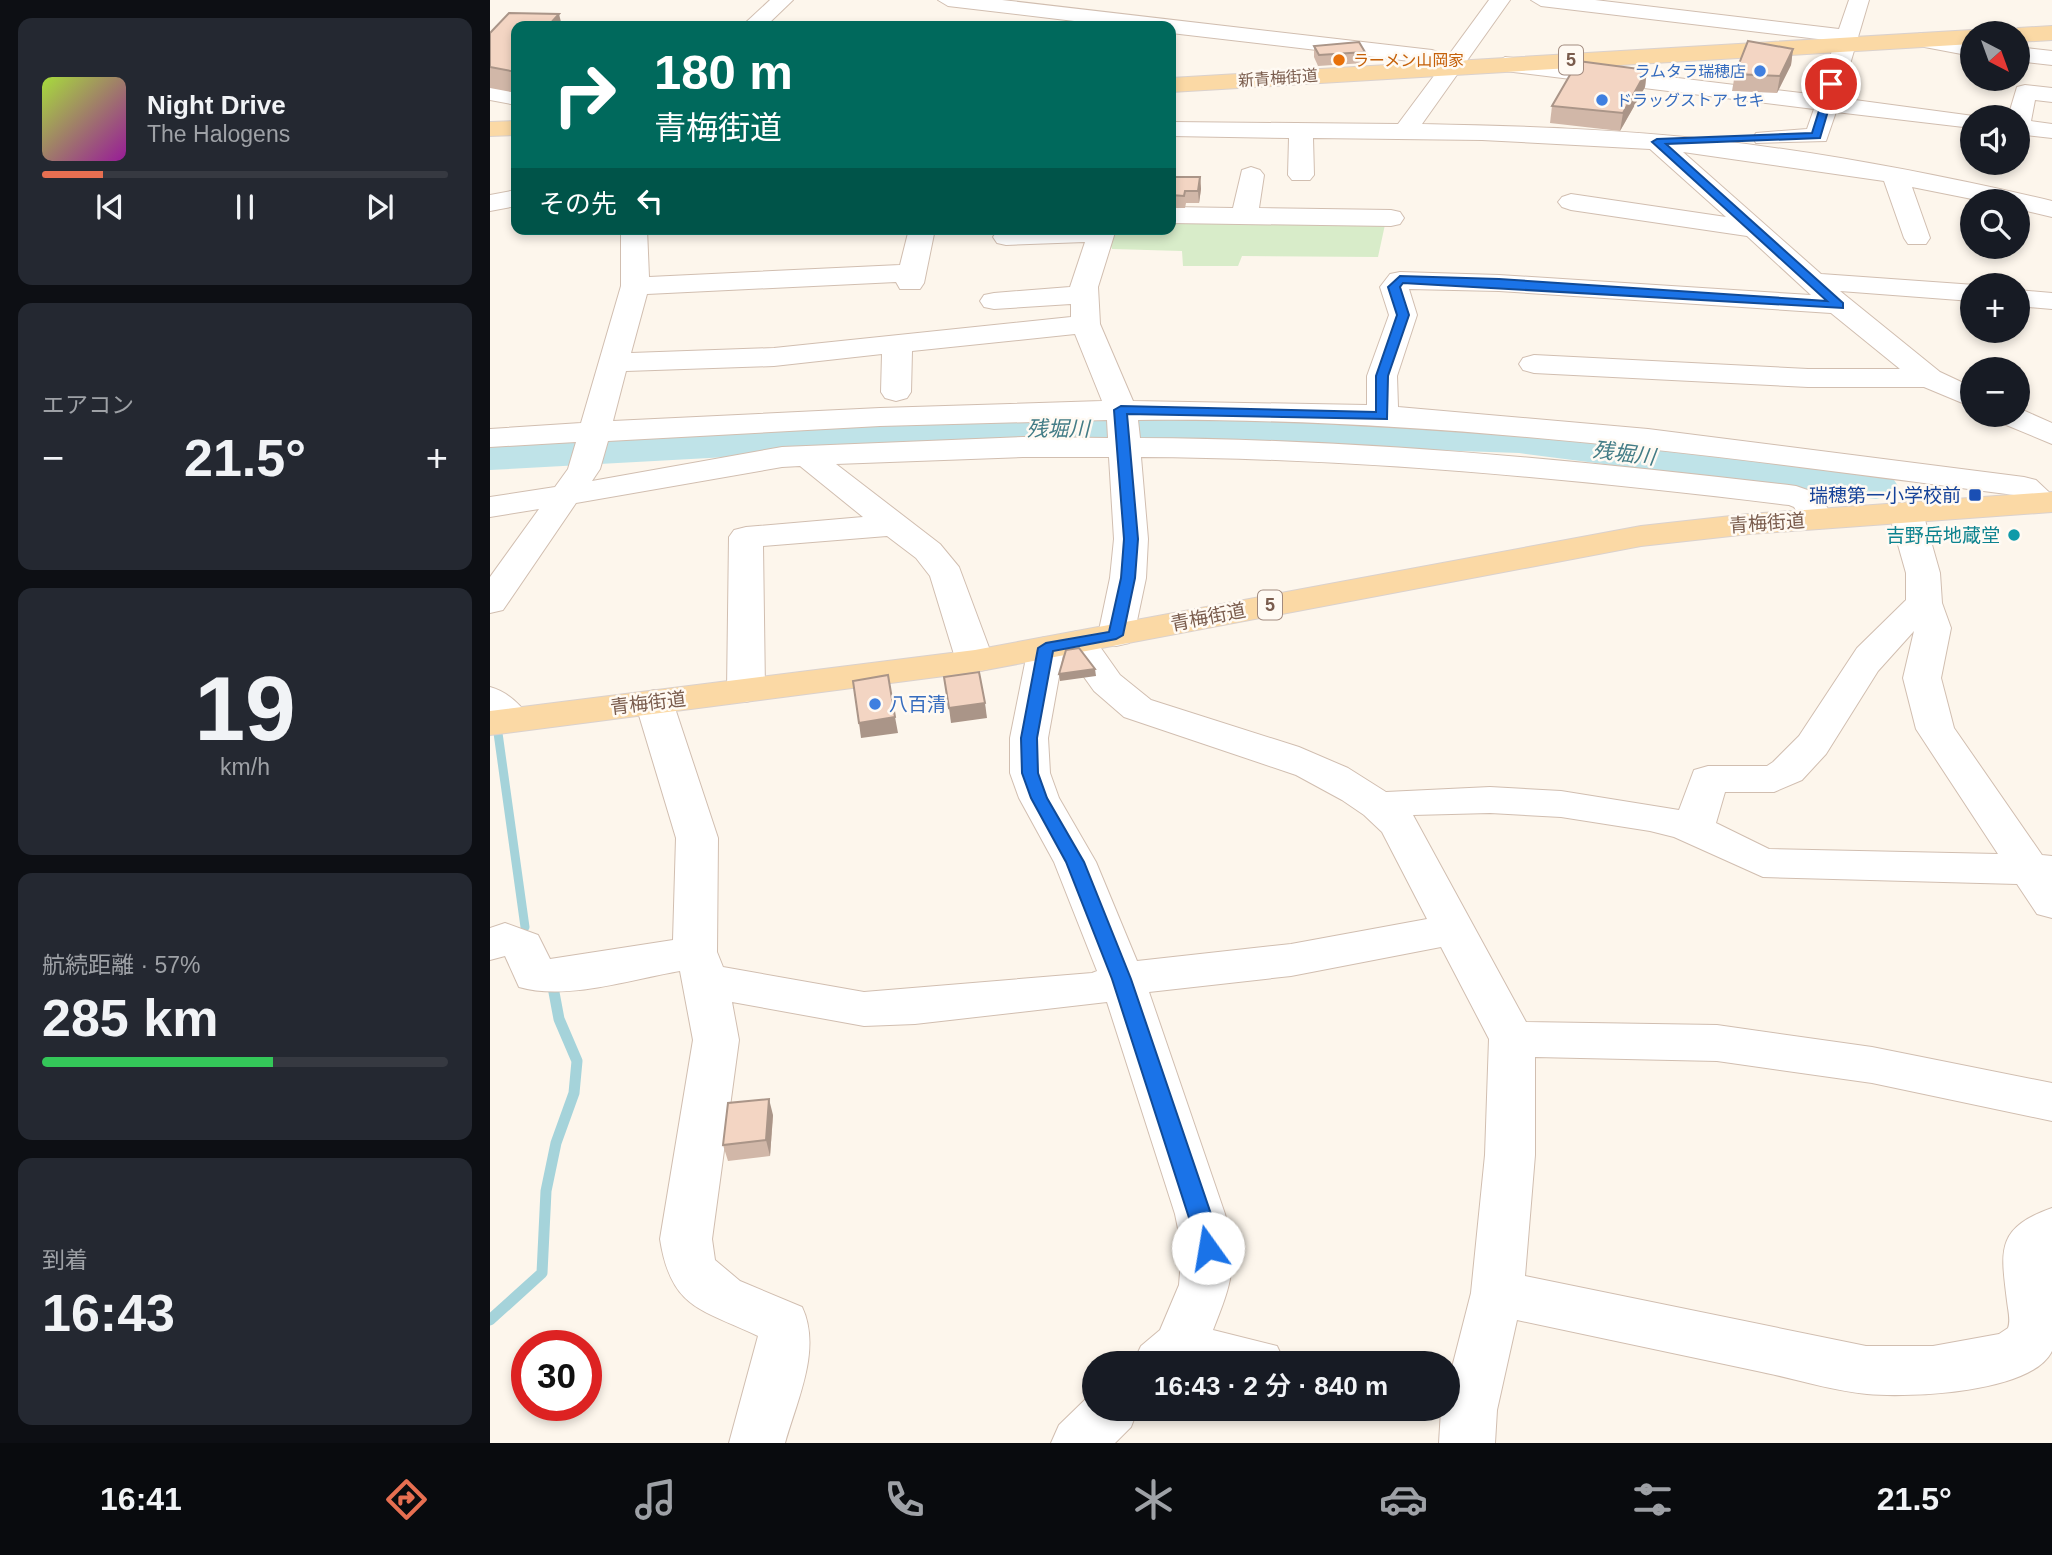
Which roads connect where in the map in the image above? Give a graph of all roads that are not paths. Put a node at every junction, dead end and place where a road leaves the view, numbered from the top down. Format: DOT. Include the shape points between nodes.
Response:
graph roads {
  1 [pos="783,0"];
  2 [pos="948,0"];
  3 [pos="1148,0"];
  4 [pos="1500,0"];
  5 [pos="1541,0"];
  6 [pos="1859,0"];
  7 [pos="1023,4"];
  8 [pos="990,5"];
  9 [pos="759,21"];
  10 [pos="967,21"];
  11 [pos="1125,21"];
  12 [pos="1144,21"];
  13 [pos="1176,28"];
  14 [pos="2052,33"];
  15 [pos="2030,34"];
  16 [pos="1960,38"];
  17 [pos="1845,40"];
  18 [pos="1922,40"];
  19 [pos="1960,47"];
  20 [pos="2030,55"];
  21 [pos="2052,58"];
  22 [pos="1505,64"];
  23 [pos="1453,67"];
  24 [pos="1176,85"];
  25 [pos="490,93"];
  26 [pos="2052,95"];
  27 [pos="511,97"];
  28 [pos="1825,103"];
  29 [pos="2022,105"];
  30 [pos="1960,120"];
  31 [pos="511,128"];
  32 [pos="2030,128"];
  33 [pos="490,129"];
  34 [pos="1176,129"];
  35 [pos="2052,131"];
  36 [pos="1301,132"];
  37 [pos="1404,133"];
  38 [pos="1664,142"];
  39 [pos="1301,175"];
  40 [pos="1895,176"];
  41 [pos="1256,182"];
  42 [pos="1960,189"];
  43 [pos="511,199"];
  44 [pos="1571,202"];
  45 [pos="490,203"];
  46 [pos="2030,204"];
  47 [pos="2052,209"];
  48 [pos="1176,215"];
  49 [pos="1245,215"];
  50 [pos="1391,218"];
  51 [pos="1758,230"];
  52 [pos="634,235"];
  53 [pos="921,235"];
  54 [pos="1038,235"];
  55 [pos="1101,235"];
  56 [pos="1006,237"];
  57 [pos="1917,238"];
  58 [pos="1812,282"];
  59 [pos="635,286"];
  60 [pos="1960,292"];
  61 [pos="1085,294"];
  62 [pos="2030,299"];
  63 [pos="994,301"];
  64 [pos="2052,301"];
  65 [pos="1839,305"];
  66 [pos="1086,324"];
  67 [pos="897,344"];
  68 [pos="616,362"];
  69 [pos="1534,364"];
  70 [pos="1929,378"];
  71 [pos="896,392"];
  72 [pos="1960,392"];
  73 [pos="1383,416"];
  74 [pos="2030,425"];
  75 [pos="1123,428"];
  76 [pos="2052,435"];
  77 [pos="490,438"];
  78 [pos="592,443"];
  79 [pos="812,456"];
  80 [pos="569,494"];
  81 [pos="2046,503"];
  82 [pos="490,508"];
  83 [pos="1906,513"];
  84 [pos="1816,519"];
  85 [pos="894,525"];
  86 [pos="490,602"];
  87 [pos="1924,603"];
  88 [pos="1116,635"];
  89 [pos="1062,645"];
  90 [pos="975,661"];
  91 [pos="746,690"];
  92 [pos="654,702"];
  93 [pos="497,714"];
  94 [pos="1381,806"];
  95 [pos="1694,830"];
  96 [pos="2045,881"];
  97 [pos="1455,929"];
  98 [pos="490,944"];
  99 [pos="701,966"];
  100 [pos="1122,979"];
  101 [pos="1512,1039"];
  102 [pos="2052,1102"];
  103 [pos="2052,1229"];
  104 [pos="1497,1293"];
  105 [pos="1172,1351"];
  106 [pos="1461,1419"];
  107 [pos="1100,1421"];
  108 [pos="757,1443"];
  109 [pos="1079,1443"];
  1 -- 9 [label="street"];
  2 -- 8 [label="street"];
  3 -- 12 [label="street"];
  4 -- 23 [label="street"];
  5 -- 17 [label="street"];
  6 -- 17 [label="street"];
  7 -- 8 [label="street"];
  7 -- 11 [label="street"];
  8 -- 10 [label="street"];
  13 -- 23 [label="street" via="1432,57"];
  14 -- 15 [label="main road"];
  16 -- 18 [label="main road, 新青梅街道 / 5"];
  17 -- 18 [label="main road, 新青梅街道 / 5"];
  17 -- 22 [label="main road, 新青梅街道 / 5"];
  17 -- 28 [label="street"];
  18 -- 19 [label="street"];
  20 -- 21 [label="street"];
  22 -- 23 [label="main road, 新青梅街道 / 5"];
  22 -- 28 [label="street"];
  23 -- 24 [label="main road, 新青梅街道 / 5"];
  23 -- 37 [label="street"];
  25 -- 27 [label="street"];
  26 -- 29 [label="street" via="2025,92"];
  28 -- 30 [label="street"];
  28 -- 38 [label="street" via="1817,136"];
  31 -- 33 [label="main road"];
  32 -- 35 [label="street"];
  34 -- 36 [label="street"];
  36 -- 37 [label="street"];
  36 -- 39 [label="street"];
  37 -- 38 [label="street"];
  38 -- 40 [label="street" via="1791,156"];
  38 -- 51 [label="street"];
  40 -- 42 [label="street"];
  40 -- 57 [label="street"];
  41 -- 49 [label="street"];
  43 -- 45 [label="street"];
  44 -- 51 [label="street"];
  46 -- 47 [label="street"];
  48 -- 49 [label="street"];
  49 -- 50 [label="street"];
  51 -- 58 [label="street"];
  52 -- 59 [label="street"];
  53 -- 59 [label="street" via="911,278"];
  54 -- 56 [label="street"];
  55 -- 61 [label="street"];
  58 -- 60 [label="street"];
  58 -- 65 [label="street"];
  59 -- 68 [label="street"];
  61 -- 63 [label="street"];
  61 -- 66 [label="street"];
  62 -- 64 [label="street"];
  65 -- 70 [label="street"];
  65 -- 73 [label="street" via="1400,279 1394,287 1403,315 1382,376"];
  66 -- 67 [label="street"];
  66 -- 75 [label="street"];
  67 -- 68 [label="street" via="774,357"];
  67 -- 71 [label="street"];
  68 -- 78 [label="street"];
  69 -- 70 [label="street" via="1808,378"];
  70 -- 72 [label="street"];
  73 -- 75 [label="street"];
  73 -- 81 [label="street" via="1592,433 2024,487"];
  74 -- 76 [label="street"];
  75 -- 78 [label="street" via="983,411"];
  75 -- 79 [label="street"];
  75 -- 84 [label="street" via="1359,453 1607,472 1796,496 1807,501"];
  75 -- 88 [label="street" via="1130,558"];
  77 -- 78 [label="street"];
  78 -- 80 [label="street"];
  79 -- 80 [label="street" via="782,457"];
  79 -- 85 [label="street" via="814,463"];
  80 -- 82 [label="street"];
  80 -- 86 [label="street"];
  81 -- 83 [label="main road, 青梅街道 / 5"];
  83 -- 84 [label="main road, 青梅街道 / 5"];
  83 -- 87 [label="street" via="1923,573"];
  84 -- 88 [label="main road, 青梅街道 / 5" via="1605,542"];
  85 -- 90 [label="street" via="928,551 947,574"];
  85 -- 91 [label="street" via="746,537"];
  87 -- 95 [label="street" via="1888,634 1805,754 1783,775 1774,779 1708,779"];
  87 -- 96 [label="street" via="1933,628 1920,668 1923,698 1935,729"];
  88 -- 89 [label="main road, 青梅街道 / 5"];
  89 -- 90 [label="main road, 青梅街道 / 5"];
  89 -- 94 [label="street" via="1097,669 1128,702 1160,717 1290,755"];
  89 -- 100 [label="street" via="1029,738 1030,773 1075,862"];
  90 -- 91 [label="main road, 青梅街道 / 5"];
  91 -- 92 [label="main road, 青梅街道 / 5"];
  92 -- 93 [label="main road, 青梅街道 / 5"];
  92 -- 99 [label="street" via="697,838"];
  94 -- 95 [label="street" via="1464,801 1561,804 1650,817"];
  94 -- 97 [label="street" via="1398,824"];
  95 -- 96 [label="street" via="1763,863"];
  97 -- 100 [label="street" via="1292,960"];
  97 -- 101 [label="street"];
  98 -- 99 [label="street" via="505,939 523,946 534,975"];
  99 -- 100 [label="street" via="843,1008 886,1009 1096,989"];
  99 -- 108 [label="street" via="716,1040 686,1239 692,1270 706,1289 783,1323 785,1343"];
  100 -- 105 [label="street" via="1208,1248 1205,1285"];
  101 -- 102 [label="street" via="1717,1043 1872,1065"];
  101 -- 104 [label="street" via="1510,1155"];
  103 -- 104 [label="street" via="2026,1251 2036,1323 2029,1343 2012,1356 1933,1370 1866,1370"];
  104 -- 106 [label="street"];
  107 -- 109 [label="street"];
}
